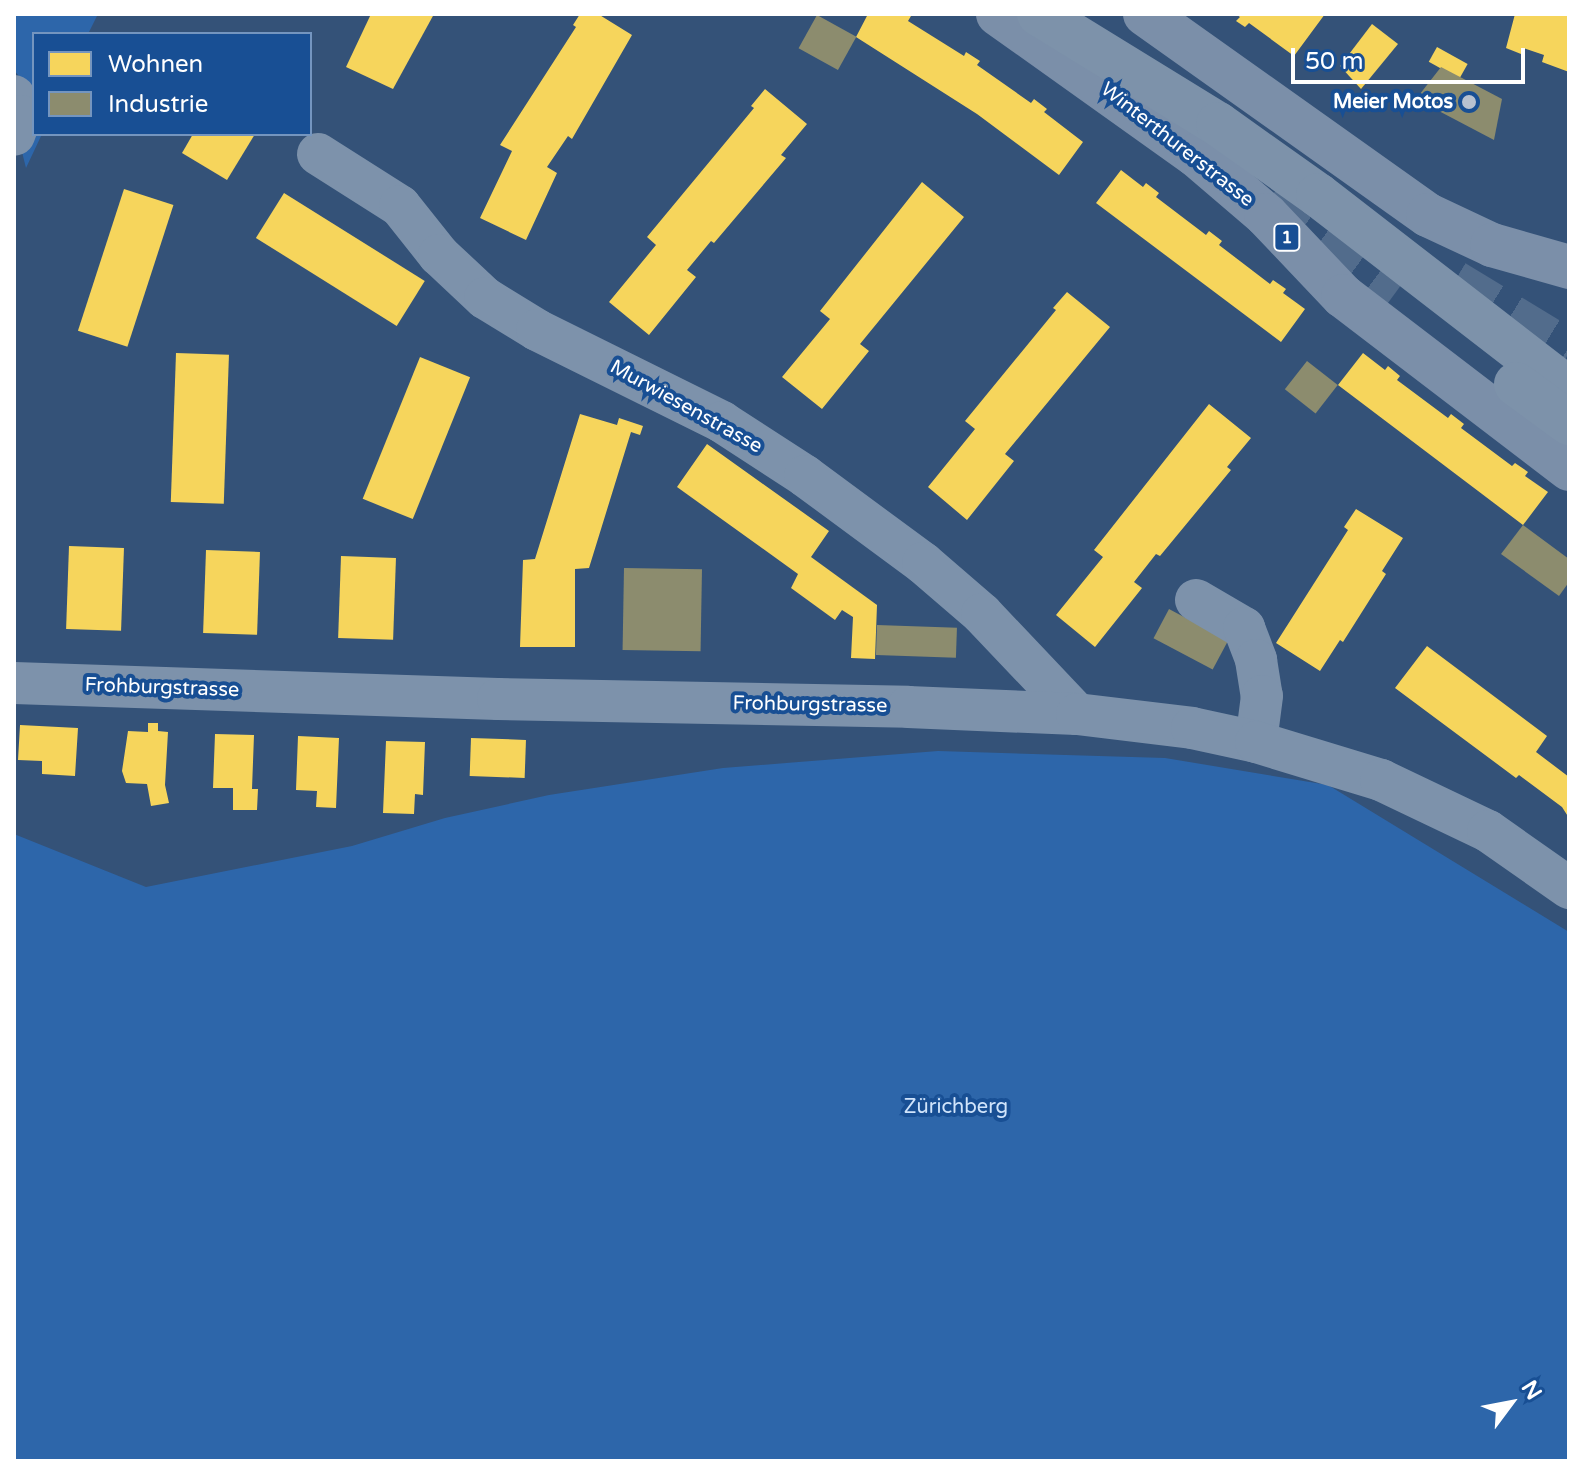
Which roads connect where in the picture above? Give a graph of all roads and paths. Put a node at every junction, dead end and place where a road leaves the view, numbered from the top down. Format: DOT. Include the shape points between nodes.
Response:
graph roads {
  1 [pos="998,14"];
  2 [pos="1039,14"];
  3 [pos="1145,14"];
  4 [pos="14,96"];
  5 [pos="14,135"];
  6 [pos="318,154"];
  7 [pos="1569,266"];
  8 [pos="1395,294"];
  9 [pos="1569,389"];
  10 [pos="1569,423"];
  11 [pos="1569,469"];
  12 [pos="1196,600"];
  13 [pos="14,683"];
  14 [pos="1077,714"];
  15 [pos="1256,742"];
  16 [pos="1569,888"];
  1 -- 11 [label="main road, Winterthurerstrasse / 1" via="1196,155 1266,215 1343,296"];
  2 -- 9 [label="highway" via="1218,124"];
  3 -- 7 [label="main road" via="1428,215 1492,245"];
  4 -- 5 [label="street" via="21,116"];
  6 -- 14 [label="street, Murwiesenstrasse" via="400,206 439,255 485,298 537,330 722,422 829,493 982,614"];
  8 -- 10 [label="highway"];
  12 -- 15 [label="street" via="1244,628 1262,696"];
  13 -- 14 [label="street, Frohburgstrasse"];
  14 -- 15 [label="street, Frohburgstrasse"];
  15 -- 16 [label="street, Frohburgstrasse" via="1381,780 1488,831"];
}
